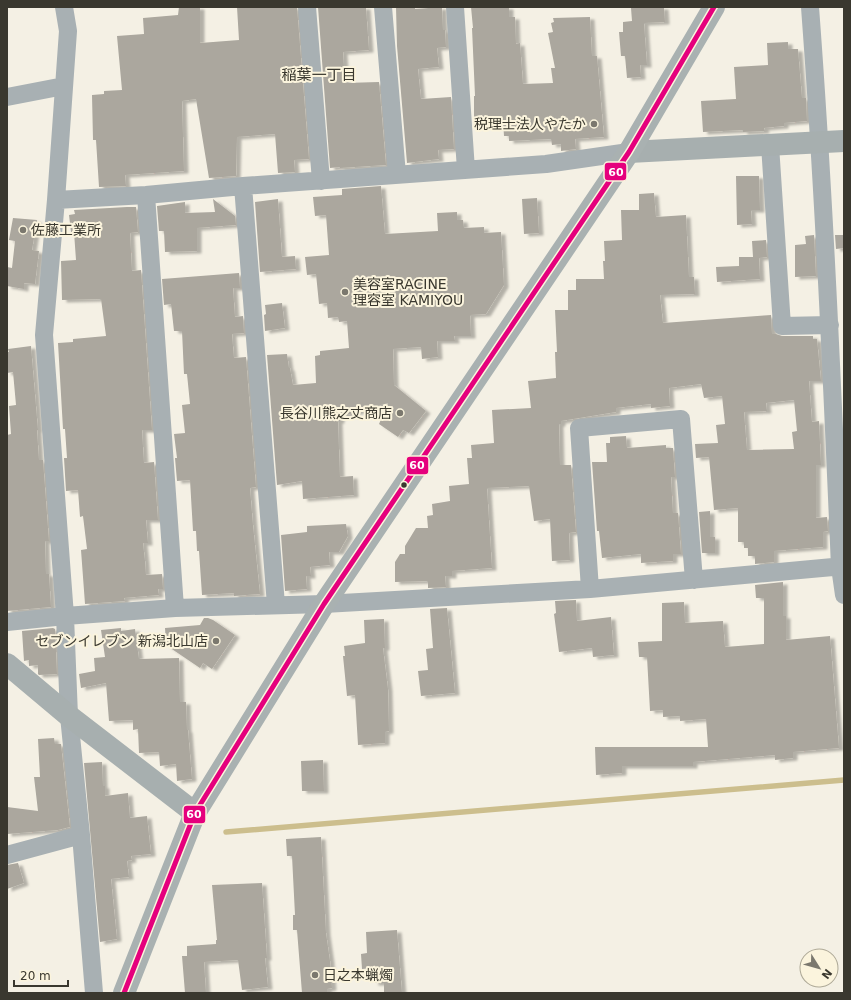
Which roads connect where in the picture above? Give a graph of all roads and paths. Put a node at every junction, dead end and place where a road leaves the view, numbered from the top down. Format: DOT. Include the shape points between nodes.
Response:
graph roads {
  1 [pos="64,7"];
  2 [pos="74,7"];
  3 [pos="307,7"];
  4 [pos="383,7"];
  5 [pos="455,7"];
  6 [pos="714,7"];
  7 [pos="810,7"];
  8 [pos="68,30"];
  9 [pos="64,86"];
  10 [pos="7,97"];
  11 [pos="844,141"];
  12 [pos="820,143"];
  13 [pos="770,145"];
  14 [pos="629,152"];
  15 [pos="466,170"];
  16 [pos="398,175"];
  17 [pos="321,180"];
  18 [pos="243,186"];
  19 [pos="146,195"];
  20 [pos="56,200"];
  21 [pos="836,290"];
  22 [pos="830,325"];
  23 [pos="842,566"];
  24 [pos="694,580"];
  25 [pos="590,589"];
  26 [pos="844,595"];
  27 [pos="324,604"];
  28 [pos="276,605"];
  29 [pos="176,608"];
  30 [pos="65,616"];
  31 [pos="7,622"];
  32 [pos="7,664"];
  33 [pos="69,716"];
  34 [pos="195,813"];
  35 [pos="81,835"];
  36 [pos="7,855"];
  37 [pos="94,993"];
  38 [pos="124,993"];
  1 -- 8 [label="street"];
  2 -- 8 [label="street"];
  3 -- 17 [label="street"];
  4 -- 16 [label="street"];
  5 -- 15 [label="street"];
  6 -- 14 [label="main road"];
  7 -- 12 [label="street"];
  8 -- 9 [label="street"];
  9 -- 10 [label="street"];
  9 -- 20 [label="street"];
  11 -- 12 [label="street"];
  12 -- 13 [label="street"];
  12 -- 21 [label="street"];
  13 -- 14 [label="street"];
  13 -- 22 [label="street" via="782,326"];
  14 -- 15 [label="street" via="546,164"];
  14 -- 27 [label="main road"];
  15 -- 16 [label="street"];
  16 -- 17 [label="street"];
  17 -- 18 [label="street"];
  18 -- 19 [label="street"];
  18 -- 28 [label="street"];
  19 -- 20 [label="street"];
  19 -- 29 [label="street"];
  20 -- 30 [label="street" via="44,335"];
  21 -- 22 [label="street"];
  22 -- 23 [label="street"];
  23 -- 24 [label="street"];
  23 -- 26 [label="street"];
  24 -- 25 [label="street"];
  24 -- 25 [label="street" via="681,419 673,419 579,428"];
  25 -- 27 [label="street"];
  27 -- 28 [label="street"];
  27 -- 34 [label="main road"];
  28 -- 29 [label="street"];
  29 -- 30 [label="street"];
  30 -- 31 [label="street"];
  30 -- 33 [label="street"];
  32 -- 33 [label="street"];
  33 -- 34 [label="street"];
  33 -- 35 [label="street"];
  34 -- 38 [label="main road"];
  35 -- 36 [label="street"];
  35 -- 37 [label="street"];
}
